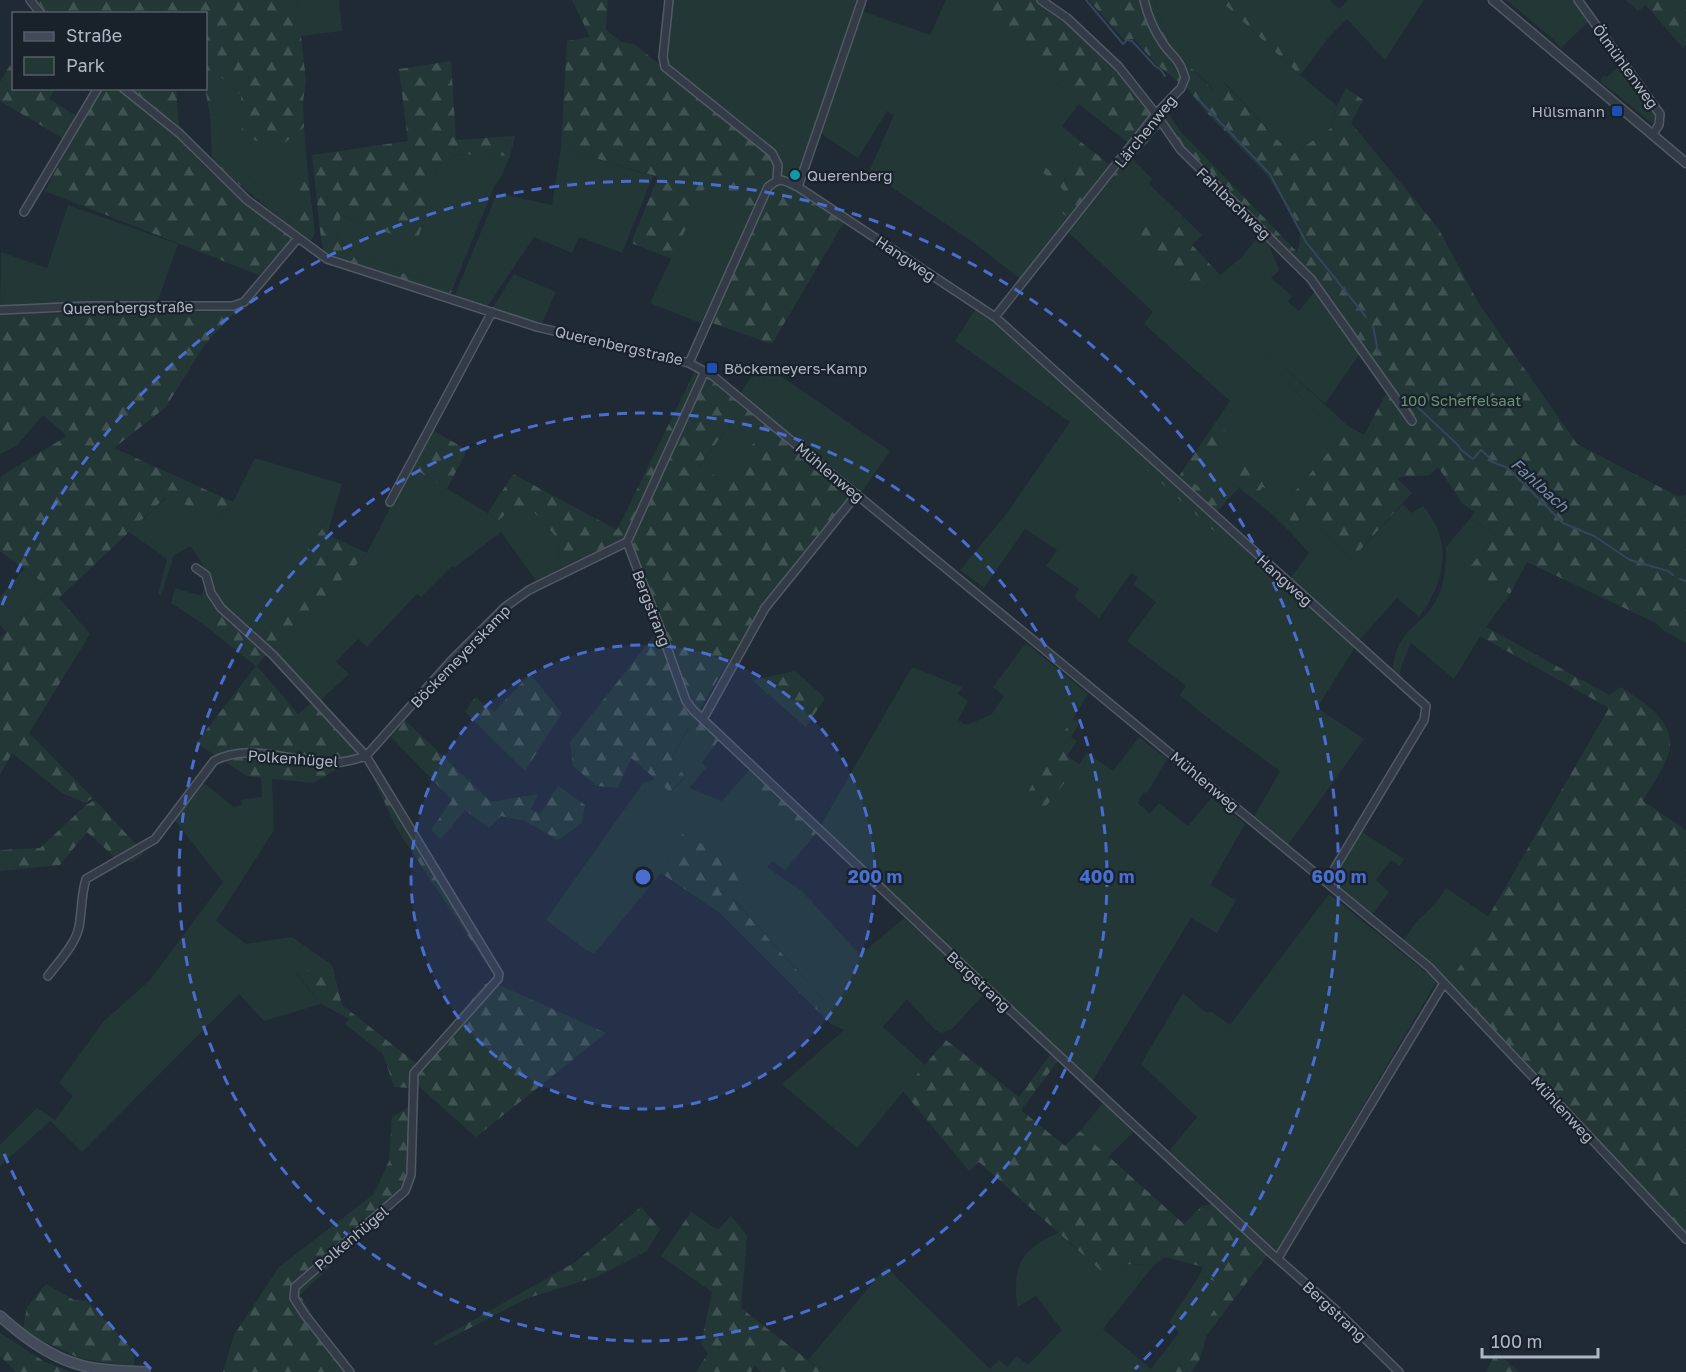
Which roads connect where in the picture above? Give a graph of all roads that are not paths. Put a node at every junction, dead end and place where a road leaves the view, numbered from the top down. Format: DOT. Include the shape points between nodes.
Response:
graph roads {
  1 [pos="30,0"];
  2 [pos="669,0"];
  3 [pos="862,0"];
  4 [pos="1041,0"];
  5 [pos="1144,0"];
  6 [pos="1493,0"];
  7 [pos="1578,0"];
  8 [pos="39,12"];
  9 [pos="97,90"];
  10 [pos="125,90"];
  11 [pos="1156,114"];
  12 [pos="1652,135"];
  13 [pos="1686,163"];
  14 [pos="777,179"];
  15 [pos="798,187"];
  16 [pos="24,212"];
  17 [pos="298,238"];
  18 [pos="0,310"];
  19 [pos="492,312"];
  20 [pos="995,317"];
  21 [pos="689,363"];
  22 [pos="705,371"];
  23 [pos="1412,421"];
  24 [pos="857,494"];
  25 [pos="390,502"];
  26 [pos="627,542"];
  27 [pos="196,568"];
  28 [pos="703,719"];
  29 [pos="366,756"];
  30 [pos="1327,882"];
  31 [pos="48,976"];
  32 [pos="1444,983"];
  33 [pos="1686,1239"];
  34 [pos="1278,1258"];
  35 [pos="0,1316"];
  36 [pos="145,1372"];
  37 [pos="350,1372"];
  38 [pos="1399,1372"];
  1 -- 8 [label="street"];
  2 -- 14 [label="street" via="665,67 772,153 778,165"];
  3 -- 15 [label="street"];
  4 -- 11 [label="street, Fahlbachweg" via="1111,59"];
  5 -- 11 [label="street, Lärchenweg" via="1149,20 1180,62 1185,78 1181,88"];
  6 -- 12 [label="street"];
  7 -- 12 [label="street, Ölmühlenweg" via="1660,114"];
  9 -- 16 [label="street"];
  10 -- 17 [label="street, Querenbergstraße" via="179,133 246,200"];
  11 -- 20 [label="street, Lärchenweg"];
  11 -- 23 [label="street, Fahlbachweg" via="1180,149 1311,279"];
  12 -- 13 [label="street"];
  14 -- 15 [label="street"];
  14 -- 21 [label="street, Querenbergstraße" via="768,187"];
  15 -- 20 [label="street, Hangweg"];
  17 -- 18 [label="street, Querenbergstraße" via="244,302 233,306"];
  17 -- 19 [label="street, Querenbergstraße" via="343,266"];
  19 -- 21 [label="street, Querenbergstraße"];
  19 -- 25 [label="street"];
  20 -- 30 [label="street, Hangweg" via="1426,706 1424,720"];
  21 -- 22 [label="street, Mühlenweg"];
  22 -- 24 [label="street, Mühlenweg"];
  22 -- 26 [label="street"];
  24 -- 28 [label="street" via="765,608"];
  24 -- 30 [label="street, Mühlenweg"];
  26 -- 28 [label="street, Bergstrang" via="686,701"];
  26 -- 29 [label="street, Böckemeyerskamp" via="529,590 505,607"];
  27 -- 29 [label="street, Polkenhügel" via="206,575 221,608 273,655"];
  28 -- 34 [label="street, Bergstrang"];
  29 -- 31 [label="street, Polkenhügel" via="330,763 240,753 214,761 155,839 86,879 74,940"];
  29 -- 37 [label="street, Polkenhügel" via="499,974 414,1073 411,1175 405,1191 295,1287 294,1298"];
  30 -- 32 [label="street, Mühlenweg"];
  32 -- 33 [label="street, Mühlenweg"];
  32 -- 34 [label="street"];
  34 -- 38 [label="street, Bergstrang"];
  35 -- 36 [label="main road" via="30,1341 79,1365"];
}
